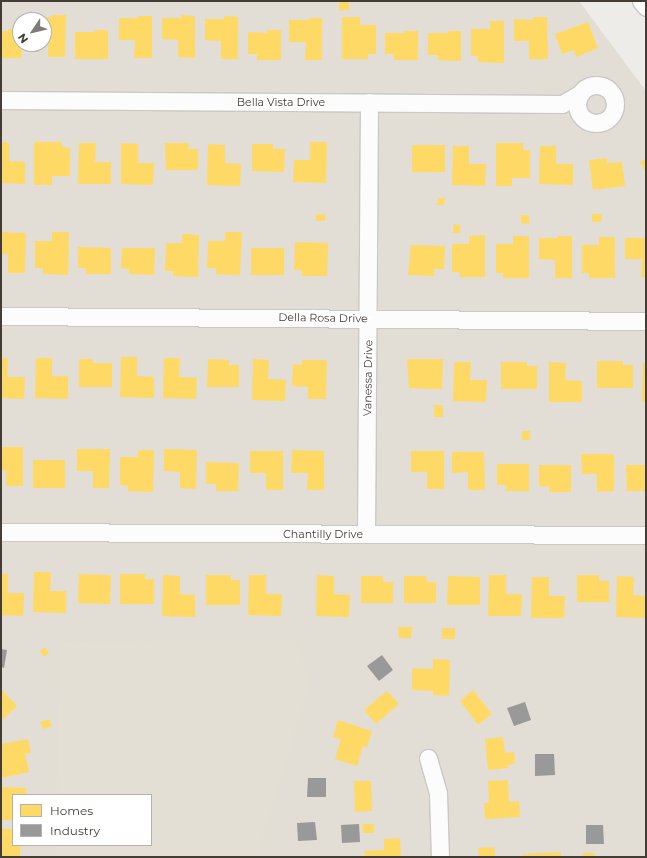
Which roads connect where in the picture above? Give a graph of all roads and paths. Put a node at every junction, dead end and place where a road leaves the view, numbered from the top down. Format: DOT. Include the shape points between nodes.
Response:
graph roads {
  1 [pos="641,1"];
  2 [pos="646,7"];
  3 [pos="581,92"];
  4 [pos="1,100"];
  5 [pos="369,102"];
  6 [pos="562,104"];
  7 [pos="581,115"];
  8 [pos="1,316"];
  9 [pos="368,319"];
  10 [pos="646,321"];
  11 [pos="1,532"];
  12 [pos="366,534"];
  13 [pos="646,535"];
  14 [pos="428,758"];
  15 [pos="440,857"];
  1 -- 2 [label="street"];
  3 -- 6 [label="street, Bella Vista Drive"];
  3 -- 7 [label="street" via="577,104"];
  3 -- 7 [label="street, Bella Vista Drive" via="591,86 603,87 612,95 614,107 609,118 603,121 591,122"];
  4 -- 5 [label="street, Bella Vista Drive"];
  5 -- 6 [label="street, Bella Vista Drive"];
  5 -- 9 [label="street, Vanessa Drive"];
  6 -- 7 [label="street, Bella Vista Drive"];
  8 -- 9 [label="street, Della Rosa Drive"];
  9 -- 10 [label="street, Della Rosa Drive"];
  9 -- 12 [label="street, Vanessa Drive"];
  11 -- 12 [label="street, Chantilly Drive"];
  12 -- 13 [label="street, Chantilly Drive"];
  14 -- 15 [label="street" via="438,794"];
}
